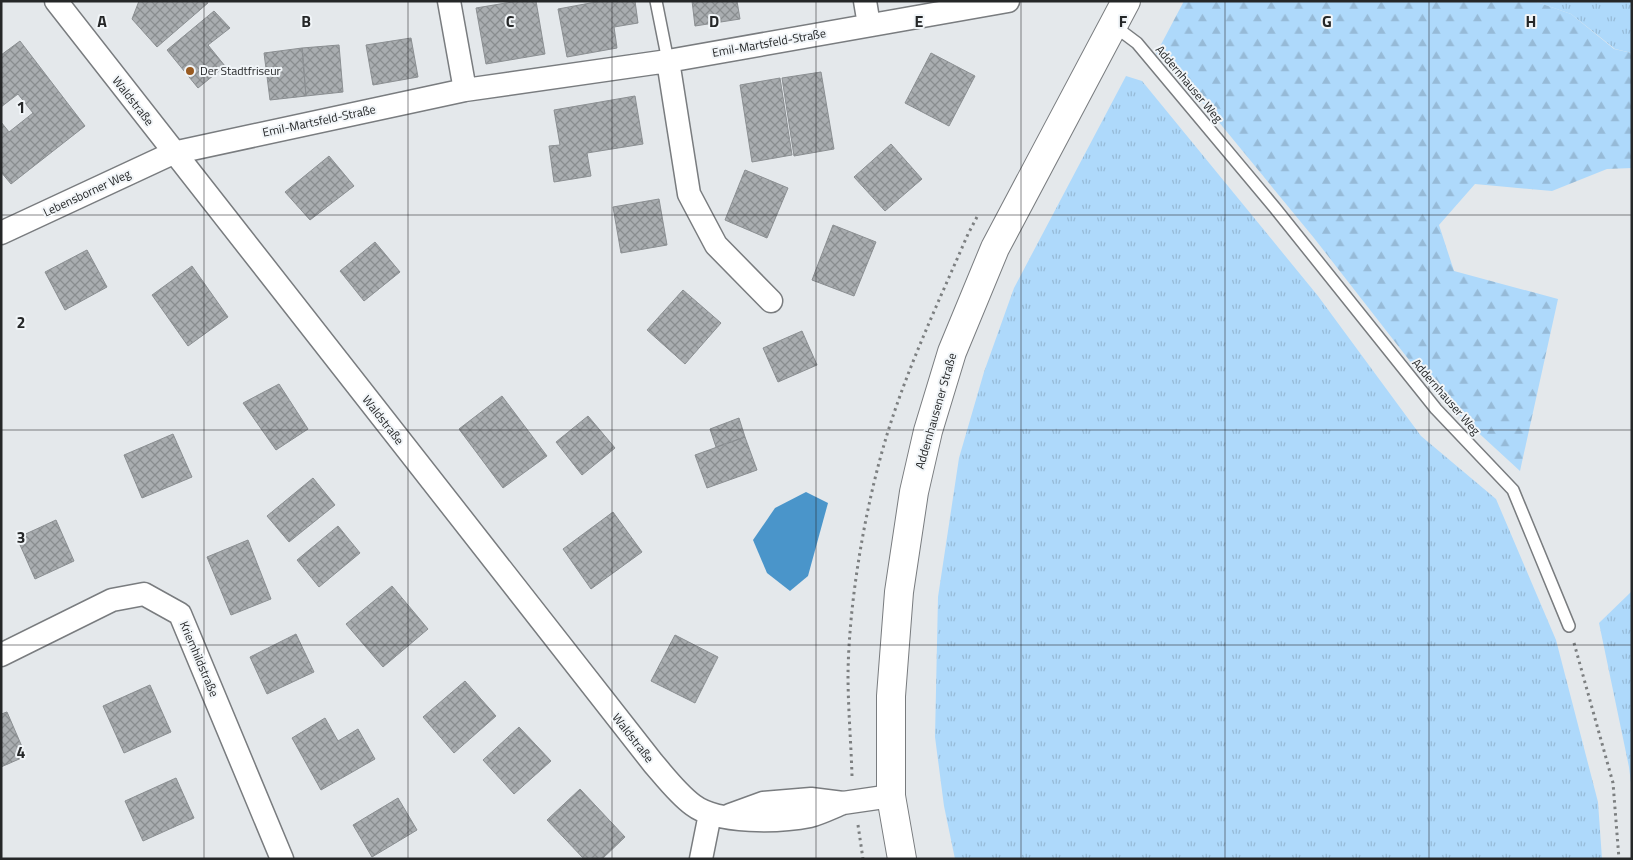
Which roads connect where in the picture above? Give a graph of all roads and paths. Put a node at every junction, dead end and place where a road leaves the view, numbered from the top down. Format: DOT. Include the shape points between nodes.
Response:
graph roads {
  1 [pos="56,1"];
  2 [pos="449,1"];
  3 [pos="656,1"];
  4 [pos="865,1"];
  5 [pos="1008,1"];
  6 [pos="1126,1"];
  7 [pos="1113,25"];
  8 [pos="869,26"];
  9 [pos="668,61"];
  10 [pos="465,90"];
  11 [pos="173,153"];
  12 [pos="1,234"];
  13 [pos="770,301"];
  14 [pos="1569,626"];
  15 [pos="1,655"];
  16 [pos="891,796"];
  17 [pos="848,802"];
  18 [pos="718,815"];
  19 [pos="282,859"];
  20 [pos="700,859"];
  21 [pos="863,859"];
  22 [pos="902,859"];
  23 [pos="1619,859"];
  1 -- 11 [label="street, Waldstraße"];
  2 -- 10 [label="street"];
  3 -- 9 [label="lane"];
  4 -- 8 [label="street"];
  5 -- 8 [label="street, Emil-Martsfeld-Straße"];
  6 -- 7 [label="street, Addernhausener Straße"];
  7 -- 14 [label="lane, Addernhauser Weg" via="1137,43 1436,409 1513,490"];
  7 -- 16 [label="street, Addernhausener Straße" via="995,248 952,352 928,431 914,492 899,592 891,696"];
  8 -- 9 [label="street, Emil-Martsfeld-Straße"];
  9 -- 10 [label="street, Emil-Martsfeld-Straße"];
  9 -- 13 [label="street" via="689,194 716,245"];
  10 -- 11 [label="street, Emil-Martsfeld-Straße"];
  11 -- 12 [label="street, Lebensborner Weg"];
  11 -- 18 [label="street, Waldstraße" via="653,763 687,800"];
  14 -- 23 [label="path" via="1612,783"];
  15 -- 19 [label="street, Kriemhildstraße" via="112,600 144,594 180,614"];
  16 -- 17 [label="street, Waldstraße"];
  16 -- 22 [label="street, Addernhausener Straße"];
  17 -- 18 [label="street, Waldstraße" via="812,816 762,820"];
  17 -- 21 [label="path"];
  18 -- 20 [label="street"];
}
